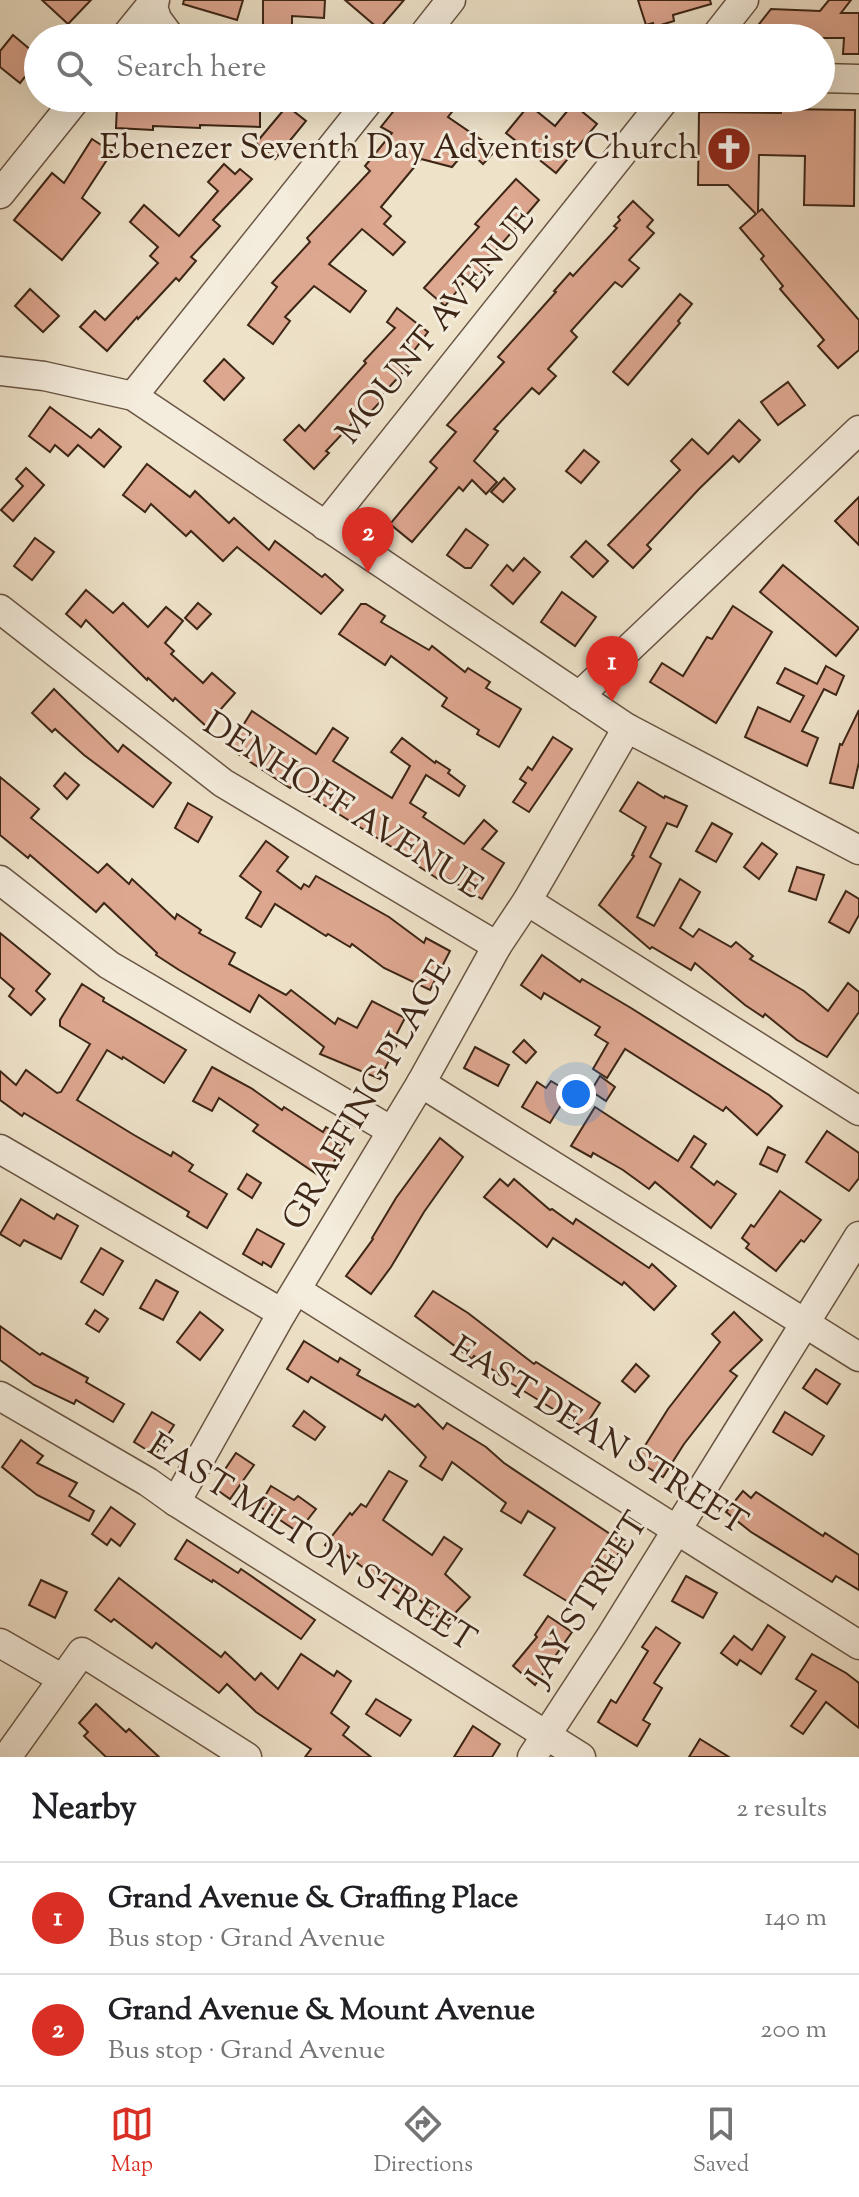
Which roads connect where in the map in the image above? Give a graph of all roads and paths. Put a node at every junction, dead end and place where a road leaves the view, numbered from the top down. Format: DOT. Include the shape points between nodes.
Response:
graph roads {
  1 [pos="451,0"];
  2 [pos="744,0"];
  3 [pos="151,1"];
  4 [pos="134,24"];
  5 [pos="161,24"];
  6 [pos="432,24"];
  7 [pos="725,24"];
  8 [pos="835,78"];
  9 [pos="859,79"];
  10 [pos="66,112"];
  11 [pos="360,112"];
  12 [pos="655,112"];
  13 [pos="0,194"];
  14 [pos="0,371"];
  15 [pos="133,396"];
  16 [pos="859,430"];
  17 [pos="325,526"];
  18 [pos="0,609"];
  19 [pos="579,696"];
  20 [pos="627,728"];
  21 [pos="859,850"];
  22 [pos="0,880"];
  23 [pos="527,901"];
  24 [pos="497,946"];
  25 [pos="421,1083"];
  26 [pos="859,1111"];
  27 [pos="392,1131"];
  28 [pos="0,1149"];
  29 [pos="859,1236"];
  30 [pos="290,1302"];
  31 [pos="804,1323"];
  32 [pos="859,1357"];
  33 [pos="3,1406"];
  34 [pos="176,1502"];
  35 [pos="676,1529"];
  36 [pos="0,1643"];
  37 [pos="859,1645"];
  38 [pos="61,1678"];
  39 [pos="539,1746"];
  40 [pos="7,1757"];
  41 [pos="247,1757"];
  42 [pos="581,1757"];
  1 -- 6 [label="street"];
  2 -- 7 [label="street"];
  3 -- 4 [label="street"];
  3 -- 5 [label="street"];
  8 -- 9 [label="street"];
  10 -- 13 [label="street"];
  11 -- 15 [label="street"];
  12 -- 17 [label="street, MOUNT AVENUE"];
  14 -- 15 [label="street"];
  15 -- 17 [label="street"];
  16 -- 19 [label="street"];
  17 -- 19 [label="street"];
  18 -- 24 [label="street, DENHOFF AVENUE" via="223,783"];
  19 -- 20 [label="street"];
  20 -- 21 [label="street"];
  20 -- 23 [label="street, GRAFFING PLACE"];
  22 -- 27 [label="street" via="109,965"];
  23 -- 24 [label="street, GRAFFING PLACE"];
  23 -- 26 [label="street, DENHOFF AVENUE"];
  24 -- 25 [label="street, GRAFFING PLACE"];
  25 -- 27 [label="street, GRAFFING PLACE"];
  25 -- 31 [label="street"];
  27 -- 30 [label="street, GRAFFING PLACE"];
  28 -- 30 [label="street, EAST DEAN STREET"];
  29 -- 31 [label="street, JAY STREET"];
  30 -- 34 [label="street, GRAFFING PLACE"];
  30 -- 35 [label="street, EAST DEAN STREET"];
  31 -- 32 [label="street"];
  31 -- 35 [label="street, JAY STREET"];
  33 -- 34 [label="street, EAST MILTON STREET"];
  34 -- 39 [label="street, EAST MILTON STREET"];
  35 -- 37 [label="street, EAST DEAN STREET"];
  35 -- 39 [label="street, JAY STREET"];
  36 -- 38 [label="street"];
  38 -- 40 [label="street"];
  38 -- 41 [label="street" via="82,1652"];
  39 -- 42 [label="street, EAST MILTON STREET"];
}
